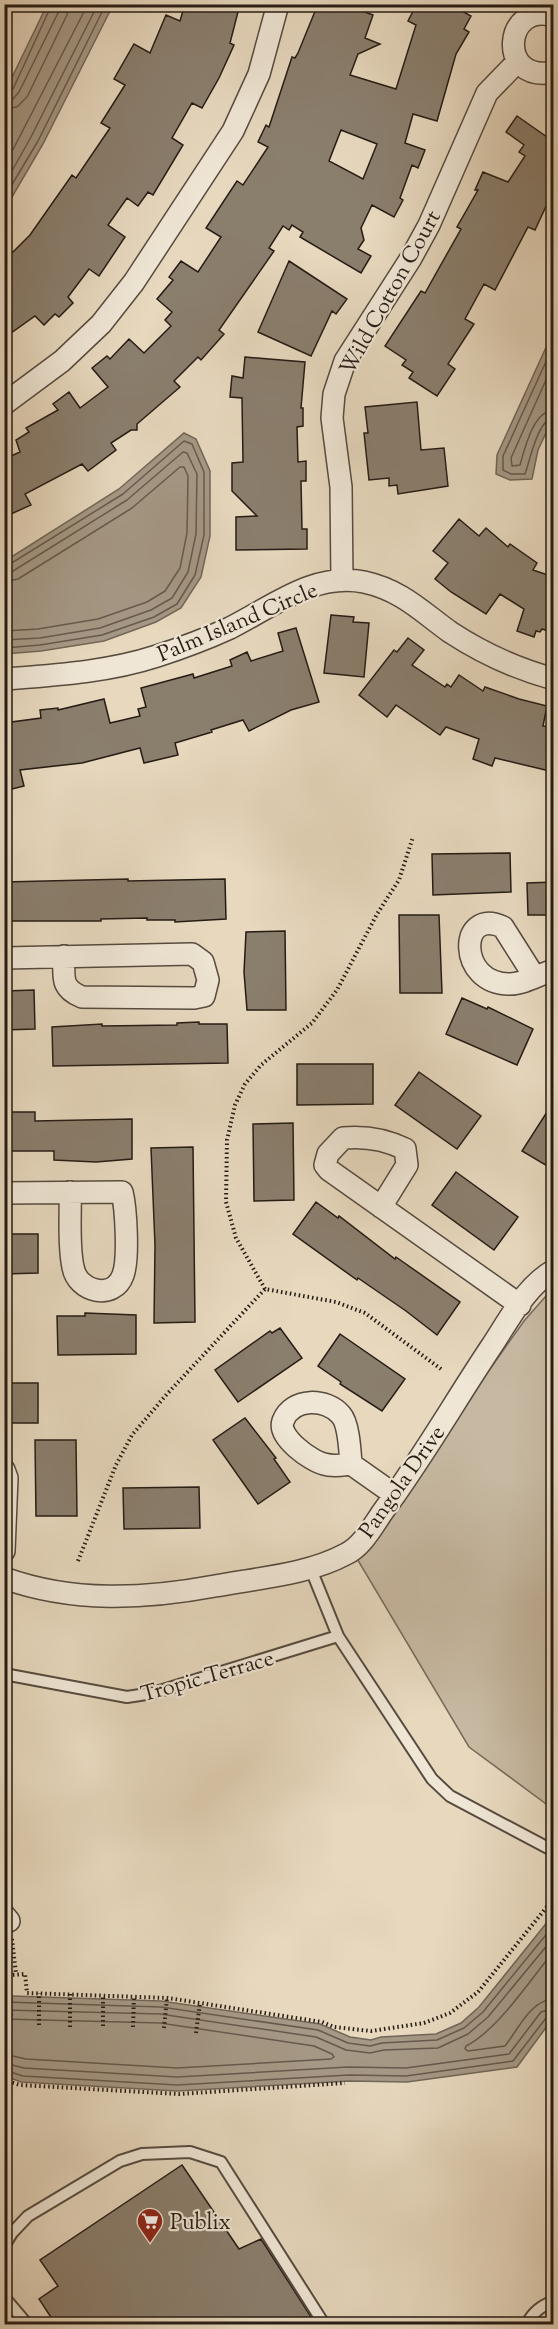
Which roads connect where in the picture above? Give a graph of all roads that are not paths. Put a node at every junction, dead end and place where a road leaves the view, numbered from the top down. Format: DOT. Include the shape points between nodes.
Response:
graph roads {
  1 [pos="278,4"];
  2 [pos="554,16"];
  3 [pos="518,61"];
  4 [pos="554,72"];
  5 [pos="4,404"];
  6 [pos="342,580"];
  7 [pos="4,679"];
  8 [pos="554,679"];
  9 [pos="64,956"];
  10 [pos="4,958"];
  11 [pos="70,1192"];
  12 [pos="4,1193"];
  13 [pos="381,1207"];
  14 [pos="554,1270"];
  15 [pos="520,1305"];
  16 [pos="351,1464"];
  17 [pos="4,1470"];
  18 [pos="395,1495"];
  19 [pos="4,1551"];
  20 [pos="310,1567"];
  21 [pos="4,1578"];
  22 [pos="338,1636"];
  23 [pos="4,1674"];
  24 [pos="550,1849"];
  25 [pos="4,2246"];
  26 [pos="4,2297"];
  27 [pos="554,2301"];
  28 [pos="27,2325"];
  29 [pos="324,2325"];
  30 [pos="526,2325"];
  1 -- 5 [label="street" via="259,74 233,131 134,282 101,324 62,361"];
  2 -- 3 [label="street" via="537,14 520,23 512,42"];
  3 -- 4 [label="street" via="534,73"];
  3 -- 6 [label="street, Wild Cotton Court" via="487,93 411,258 345,361 334,394 332,418 341,487"];
  6 -- 7 [label="street, Palm Island Circle" via="300,589 229,628 155,657 77,674"];
  6 -- 8 [label="street, Palm Island Circle" via="386,588 412,601 475,647"];
  9 -- 9 [label="street" via="192,954 203,962 208,980 204,996 194,998 82,997 64,984"];
  9 -- 10 [label="street"];
  11 -- 11 [label="street" via="122,1192 126,1248 123,1276 114,1287 99,1291 87,1289 79,1282 73,1268"];
  11 -- 12 [label="street"];
  13 -- 15 [label="street"];
  14 -- 15 [label="street, Pangola Drive" via="528,1292"];
  15 -- 18 [label="street, Pangola Drive"];
  16 -- 18 [label="street"];
  17 -- 19 [label="street" via="8,1478"];
  18 -- 20 [label="street, Pangola Drive" via="348,1554"];
  20 -- 21 [label="street, Pangola Drive" via="176,1594 108,1598 48,1590"];
  20 -- 22 [label="lane"];
  22 -- 23 [label="lane, Tropic Terrace" via="153,1693 127,1697"];
  22 -- 24 [label="lane" via="432,1779 450,1796"];
  25 -- 29 [label="lane" via="28,2217 120,2161 142,2154 190,2152 221,2162"];
  26 -- 28 [label="lane"];
  27 -- 30 [label="lane" via="531,2315"];
}
